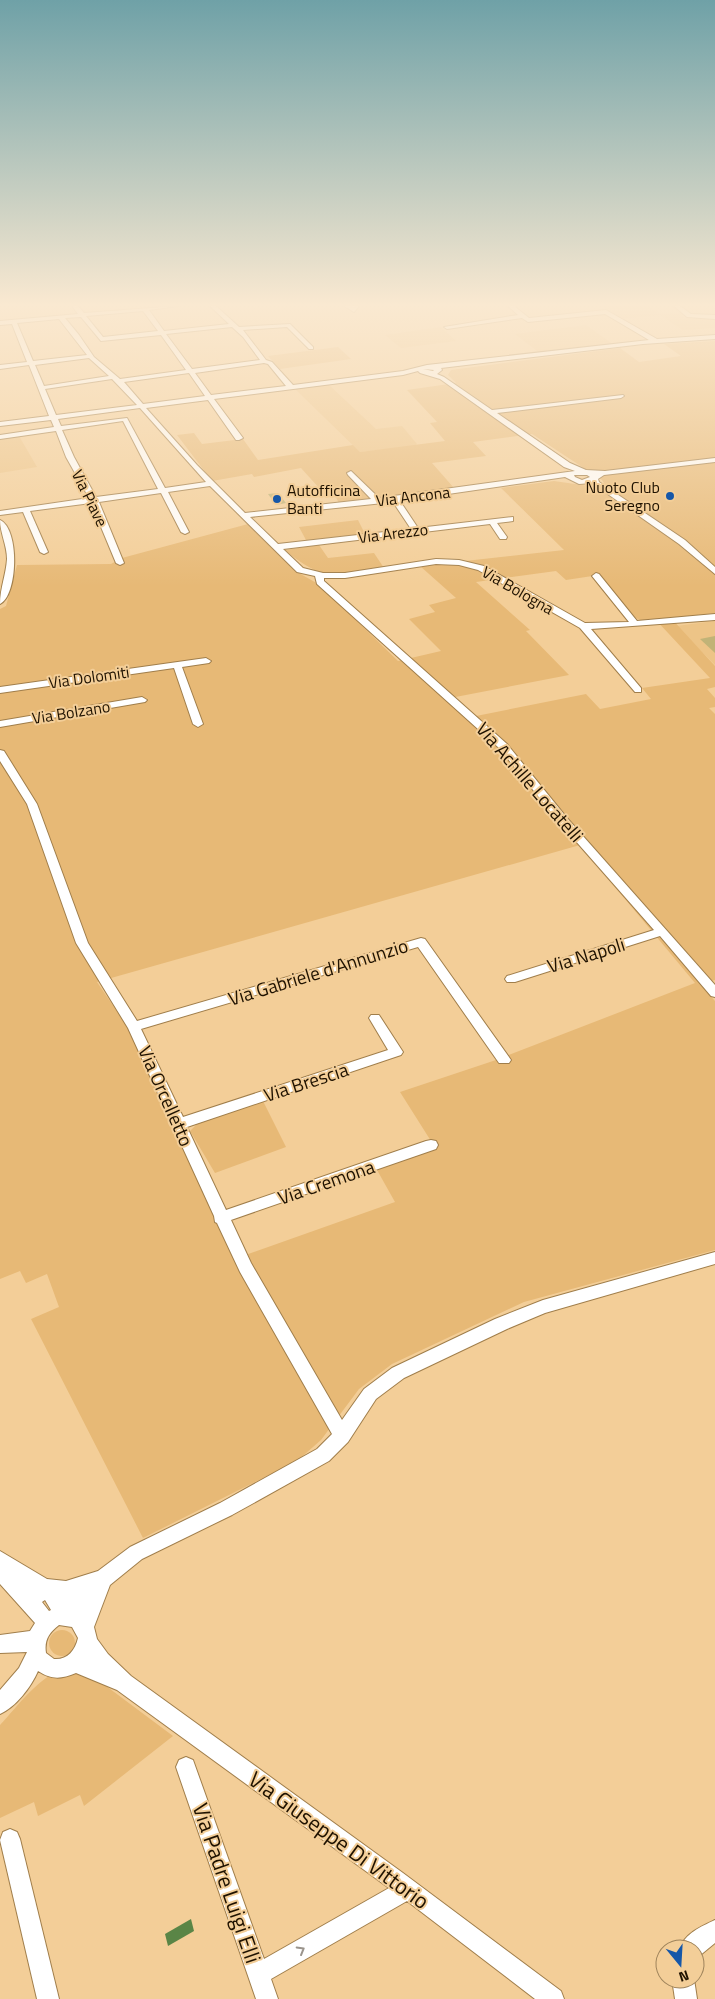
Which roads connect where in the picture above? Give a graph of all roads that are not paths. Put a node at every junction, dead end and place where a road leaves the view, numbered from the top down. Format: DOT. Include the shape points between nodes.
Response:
graph roads {
  1 [pos="47,399"];
  2 [pos="136,399"];
  3 [pos="198,399"];
  4 [pos="210,399"];
  5 [pos="473,399"];
  6 [pos="595,399"];
  7 [pos="142,406"];
  8 [pos="492,412"];
  9 [pos="54,417"];
  10 [pos="0,424"];
  11 [pos="59,429"];
  12 [pos="0,437"];
  13 [pos="239,438"];
  14 [pos="715,460"];
  15 [pos="567,465"];
  16 [pos="351,473"];
  17 [pos="589,474"];
  18 [pos="574,477"];
  19 [pos="210,484"];
  20 [pos="602,488"];
  21 [pos="161,490"];
  22 [pos="395,499"];
  23 [pos="94,500"];
  24 [pos="377,501"];
  25 [pos="25,509"];
  26 [pos="0,513"];
  27 [pos="245,515"];
  28 [pos="510,519"];
  29 [pos="492,521"];
  30 [pos="0,522"];
  31 [pos="416,530"];
  32 [pos="185,532"];
  33 [pos="503,537"];
  34 [pos="276,547"];
  35 [pos="44,552"];
  36 [pos="120,563"];
  37 [pos="715,571"];
  38 [pos="319,576"];
  39 [pos="596,576"];
  40 [pos="0,600"];
  41 [pos="715,617"];
  42 [pos="635,624"];
  43 [pos="583,626"];
  44 [pos="206,661"];
  45 [pos="177,665"];
  46 [pos="0,690"];
  47 [pos="638,690"];
  48 [pos="142,700"];
  49 [pos="0,724"];
  50 [pos="198,724"];
  51 [pos="0,753"];
  52 [pos="661,932"];
  53 [pos="510,979"];
  54 [pos="715,993"];
  55 [pos="375,1018"];
  56 [pos="134,1027"];
  57 [pos="504,1060"];
  58 [pos="179,1124"];
  59 [pos="431,1145"];
  60 [pos="220,1218"];
  61 [pos="715,1258"];
  62 [pos="342,1436"];
  63 [pos="0,1560"];
  64 [pos="0,1569"];
  65 [pos="104,1578"];
  66 [pos="45,1588"];
  67 [pos="30,1601"];
  68 [pos="65,1615"];
  69 [pos="46,1624"];
  70 [pos="86,1634"];
  71 [pos="0,1644"];
  72 [pos="36,1646"];
  73 [pos="75,1663"];
  74 [pos="51,1668"];
  75 [pos="124,1683"];
  76 [pos="6,1698"];
  77 [pos="186,1767"];
  78 [pos="10,1839"];
  79 [pos="408,1889"];
  80 [pos="715,1931"];
  81 [pos="700,1939"];
  82 [pos="258,1974"];
  83 [pos="48,1999"];
  84 [pos="267,1999"];
  85 [pos="553,1999"];
  1 -- 9 [label="street, Via Piave"];
  2 -- 7 [label="street"];
  3 -- 7 [label="street"];
  4 -- 13 [label="street"];
  5 -- 8 [label="street"];
  6 -- 8 [label="street"];
  7 -- 9 [label="street"];
  7 -- 19 [label="street"];
  8 -- 15 [label="street"];
  9 -- 10 [label="street"];
  9 -- 11 [label="street, Via Piave"];
  11 -- 12 [label="street"];
  11 -- 21 [label="street" via="125,419"];
  11 -- 23 [label="street, Via Piave" via="70,457"];
  14 -- 17 [label="street"];
  15 -- 17 [label="street"];
  15 -- 18 [label="street"];
  16 -- 24 [label="street"];
  17 -- 18 [label="street"];
  17 -- 18 [label="street"];
  17 -- 20 [label="street"];
  18 -- 20 [label="street"];
  18 -- 22 [label="street, Via Ancona"];
  19 -- 21 [label="street"];
  19 -- 27 [label="street"];
  20 -- 37 [label="street" via="682,542"];
  21 -- 23 [label="street"];
  21 -- 32 [label="street"];
  22 -- 24 [label="street, Via Ancona"];
  22 -- 31 [label="street"];
  23 -- 25 [label="street"];
  23 -- 36 [label="street, Via Piave"];
  24 -- 27 [label="street, Via Ancona"];
  25 -- 26 [label="street"];
  25 -- 35 [label="street"];
  27 -- 34 [label="street"];
  28 -- 29 [label="street, Via Arezzo"];
  29 -- 31 [label="street, Via Arezzo"];
  29 -- 33 [label="street"];
  30 -- 40 [label="street" via="7,534 11,559 9,578"];
  31 -- 34 [label="street, Via Arezzo"];
  34 -- 38 [label="street" via="300,570"];
  38 -- 43 [label="street, Via Bologna" via="352,576 432,563 469,564"];
  38 -- 52 [label="street, Via Achille Locatelli" via="320,582 503,746"];
  39 -- 42 [label="street"];
  41 -- 42 [label="street"];
  42 -- 43 [label="street"];
  43 -- 47 [label="street"];
  44 -- 45 [label="street, Via Dolomiti"];
  45 -- 46 [label="street, Via Dolomiti"];
  45 -- 50 [label="street"];
  48 -- 49 [label="street, Via Bolzano"];
  51 -- 56 [label="street, Via Orcelletto" via="32,804 76,930"];
  52 -- 53 [label="street, Via Napoli"];
  52 -- 54 [label="street, Via Achille Locatelli"];
  55 -- 58 [label="street, Via Brescia" via="396,1052"];
  56 -- 57 [label="street, Via Gabriele d'Annunzio" via="421,942"];
  56 -- 58 [label="street, Via Orcelletto"];
  58 -- 60 [label="street, Via Orcelletto"];
  59 -- 60 [label="street, Via Cremona"];
  60 -- 62 [label="street, Via Orcelletto"];
  61 -- 62 [label="street" via="548,1305 481,1333 384,1382 367,1398"];
  62 -- 65 [label="street" via="328,1452 313,1462 226,1510 136,1553"];
  63 -- 66 [label="street"];
  64 -- 67 [label="street"];
  65 -- 66 [label="street" via="66,1590"];
  65 -- 68 [label="street"];
  65 -- 70 [label="street" via="94,1598"];
  66 -- 67 [label="street"];
  66 -- 68 [label="street" via="52,1592"];
  67 -- 69 [label="street"];
  68 -- 69 [label="street"];
  68 -- 70 [label="street" via="77,1618"];
  69 -- 72 [label="street"];
  70 -- 73 [label="street" via="81,1657"];
  70 -- 75 [label="street, Via Giuseppe Di Vittorio" via="101,1661"];
  71 -- 72 [label="street"];
  72 -- 74 [label="street" via="45,1665"];
  72 -- 76 [label="street" via="33,1666"];
  73 -- 74 [label="street"];
  73 -- 75 [label="street, Via Giuseppe Di Vittorio"];
  74 -- 76 [label="street"];
  75 -- 79 [label="street, Via Giuseppe Di Vittorio"];
  77 -- 82 [label="street, Via Padre Luigi Elli"];
  78 -- 83 [label="street"];
  82 -- 79 [label="street, one-way"];
  79 -- 85 [label="street, Via Giuseppe Di Vittorio"];
  80 -- 81 [label="street"];
  82 -- 84 [label="street, Via Padre Luigi Elli"];
}
